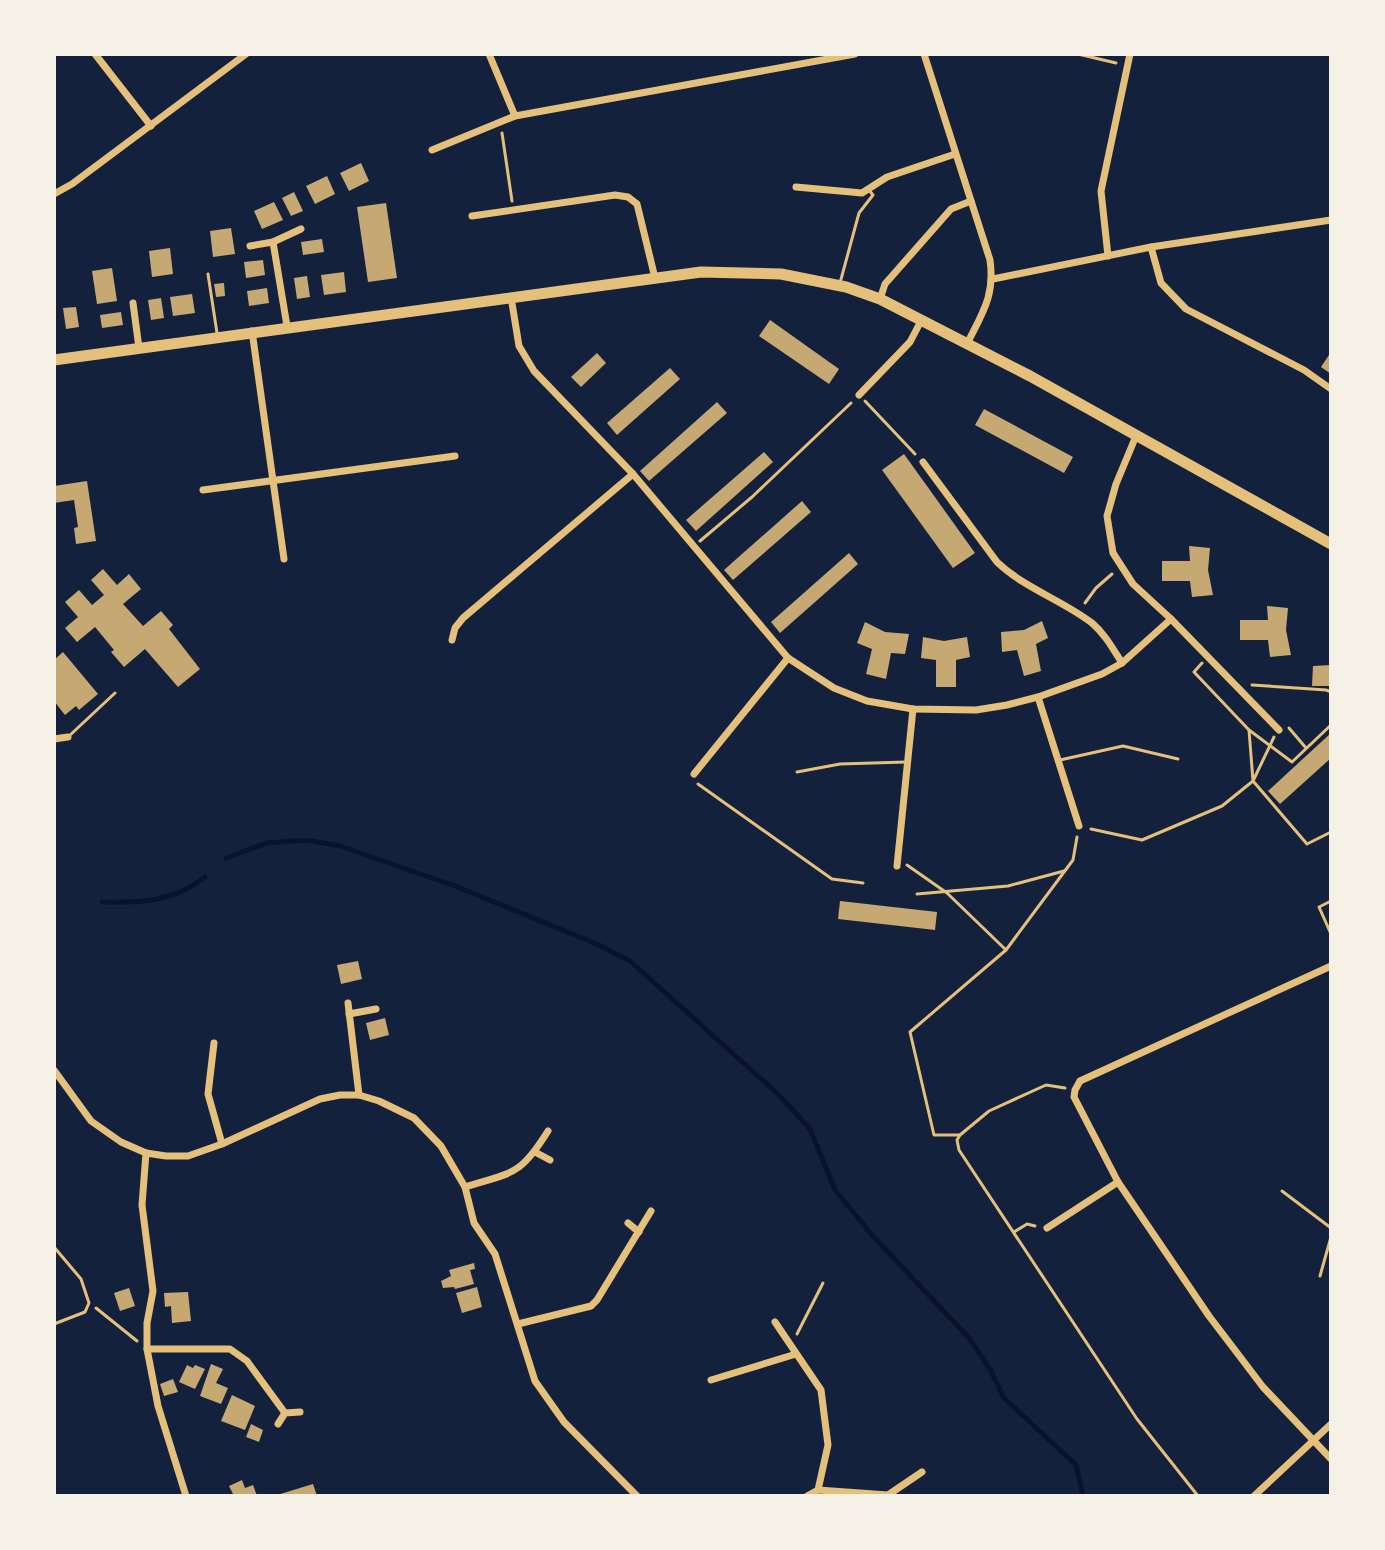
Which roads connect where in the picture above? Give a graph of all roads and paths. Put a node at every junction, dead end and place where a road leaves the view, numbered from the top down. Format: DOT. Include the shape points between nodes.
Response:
graph roads {
  1 [pos="95,54"];
  2 [pos="246,54"];
  3 [pos="489,54"];
  4 [pos="795,54"];
  5 [pos="855,54"];
  6 [pos="924,54"];
  7 [pos="1078,54"];
  8 [pos="1130,54"];
  9 [pos="799,65"];
  10 [pos="1127,65"];
  11 [pos="515,116"];
  12 [pos="501,122"];
  13 [pos="151,126"];
  14 [pos="432,150"];
  15 [pos="955,154"];
  16 [pos="796,187"];
  17 [pos="868,189"];
  18 [pos="54,194"];
  19 [pos="971,201"];
  20 [pos="513,210"];
  21 [pos="472,216"];
  22 [pos="1331,220"];
  23 [pos="301,229"];
  24 [pos="273,242"];
  25 [pos="250,246"];
  26 [pos="1151,247"];
  27 [pos="1108,256"];
  28 [pos="208,274"];
  29 [pos="655,278"];
  30 [pos="993,279"];
  31 [pos="839,286"];
  32 [pos="511,297"];
  33 [pos="880,299"];
  34 [pos="133,303"];
  35 [pos="922,319"];
  36 [pos="287,326"];
  37 [pos="252,331"];
  38 [pos="217,336"];
  39 [pos="968,342"];
  40 [pos="139,348"];
  41 [pos="54,360"];
  42 [pos="1331,389"];
  43 [pos="859,395"];
  44 [pos="1136,436"];
  45 [pos="455,456"];
  46 [pos="923,462"];
  47 [pos="633,474"];
  48 [pos="273,481"];
  49 [pos="203,490"];
  50 [pos="1331,544"];
  51 [pos="693,547"];
  52 [pos="284,559"];
  53 [pos="1121,566"];
  54 [pos="1077,614"];
  55 [pos="1171,619"];
  56 [pos="452,640"];
  57 [pos="788,658"];
  58 [pos="1122,663"];
  59 [pos="1194,672"];
  60 [pos="1233,683"];
  61 [pos="1331,692"];
  62 [pos="115,693"];
  63 [pos="1038,697"];
  64 [pos="913,709"];
  65 [pos="1286,725"];
  66 [pos="1331,725"];
  67 [pos="1249,730"];
  68 [pos="1279,730"];
  69 [pos="68,737"];
  70 [pos="54,739"];
  71 [pos="1269,745"];
  72 [pos="1306,748"];
  73 [pos="1178,759"];
  74 [pos="1056,760"];
  75 [pos="906,762"];
  76 [pos="797,772"];
  77 [pos="694,774"];
  78 [pos="1253,781"];
  79 [pos="1079,826"];
  80 [pos="1331,832"];
  81 [pos="897,862"];
  82 [pos="1064,871"];
  83 [pos="863,883"];
  84 [pos="947,893"];
  85 [pos="917,894"];
  86 [pos="1331,901"];
  87 [pos="1331,934"];
  88 [pos="1006,950"];
  89 [pos="1330,969"];
  90 [pos="348,1003"];
  91 [pos="376,1009"];
  92 [pos="349,1014"];
  93 [pos="214,1043"];
  94 [pos="54,1070"];
  95 [pos="1075,1090"];
  96 [pos="359,1095"];
  97 [pos="548,1131"];
  98 [pos="960,1135"];
  99 [pos="222,1144"];
  100 [pos="535,1152"];
  101 [pos="146,1153"];
  102 [pos="550,1160"];
  103 [pos="1118,1182"];
  104 [pos="465,1187"];
  105 [pos="1282,1191"];
  106 [pos="651,1211"];
  107 [pos="628,1223"];
  108 [pos="1047,1228"];
  109 [pos="1331,1228"];
  110 [pos="639,1232"];
  111 [pos="1014,1232"];
  112 [pos="1331,1237"];
  113 [pos="54,1247"];
  114 [pos="1320,1276"];
  115 [pos="823,1283"];
  116 [pos="89,1303"];
  117 [pos="775,1322"];
  118 [pos="54,1324"];
  119 [pos="518,1324"];
  120 [pos="147,1349"];
  121 [pos="793,1350"];
  122 [pos="711,1380"];
  123 [pos="300,1412"];
  124 [pos="285,1413"];
  125 [pos="278,1424"];
  126 [pos="1331,1424"];
  127 [pos="1313,1442"];
  128 [pos="1331,1459"];
  129 [pos="922,1472"];
  130 [pos="818,1490"];
  131 [pos="186,1496"];
  132 [pos="637,1496"];
  133 [pos="807,1496"];
  134 [pos="1198,1496"];
  135 [pos="1254,1496"];
  1 -- 13 [label="street"];
  2 -- 13 [label="street"];
  3 -- 11 [label="street"];
  4 -- 9 [label="street"];
  5 -- 9 [label="street"];
  6 -- 15 [label="street"];
  7 -- 10 [label="path"];
  8 -- 10 [label="street"];
  9 -- 11 [label="street"];
  10 -- 27 [label="street" via="1101,191"];
  11 -- 12 [label="street"];
  12 -- 14 [label="street"];
  12 -- 20 [label="path"];
  13 -- 18 [label="street"];
  15 -- 17 [label="street" via="887,177"];
  15 -- 19 [label="street"];
  16 -- 17 [label="street" via="862,193"];
  17 -- 31 [label="lane" via="873,195 859,213"];
  19 -- 30 [label="street"];
  19 -- 33 [label="street" via="951,209 885,284"];
  20 -- 21 [label="street"];
  20 -- 29 [label="street" via="628,197 637,204"];
  22 -- 26 [label="street"];
  23 -- 24 [label="street"];
  24 -- 25 [label="street"];
  24 -- 36 [label="street"];
  26 -- 27 [label="street"];
  26 -- 42 [label="street" via="1161,283 1186,309"];
  27 -- 30 [label="street"];
  28 -- 38 [label="lane"];
  29 -- 31 [label="main road" via="759,272"];
  29 -- 32 [label="main road"];
  30 -- 39 [label="street" via="990,299"];
  31 -- 33 [label="main road"];
  32 -- 36 [label="main road"];
  32 -- 47 [label="street" via="525,359"];
  33 -- 35 [label="main road"];
  34 -- 40 [label="street"];
  35 -- 39 [label="main road"];
  35 -- 43 [label="street" via="910,342"];
  36 -- 37 [label="main road"];
  37 -- 38 [label="main road"];
  37 -- 48 [label="street"];
  38 -- 40 [label="main road"];
  39 -- 44 [label="main road"];
  40 -- 41 [label="main road"];
  43 -- 46 [label="path"];
  43 -- 51 [label="path"];
  44 -- 50 [label="main road"];
  44 -- 53 [label="street" via="1107,516 1113,553"];
  45 -- 48 [label="street"];
  46 -- 54 [label="street" via="1009,573"];
  47 -- 51 [label="street"];
  47 -- 56 [label="street" via="463,618"];
  48 -- 49 [label="street"];
  48 -- 52 [label="street"];
  51 -- 57 [label="street"];
  53 -- 54 [label="path"];
  53 -- 55 [label="street"];
  54 -- 58 [label="street" via="1106,638"];
  55 -- 58 [label="street"];
  55 -- 60 [label="street"];
  57 -- 64 [label="street" via="853,696"];
  57 -- 77 [label="street"];
  58 -- 63 [label="street"];
  59 -- 67 [label="path"];
  60 -- 61 [label="path"];
  60 -- 68 [label="street"];
  62 -- 69 [label="lane"];
  63 -- 64 [label="street" via="976,710"];
  63 -- 74 [label="street"];
  64 -- 75 [label="street"];
  65 -- 72 [label="path"];
  66 -- 72 [label="path"];
  67 -- 71 [label="path"];
  67 -- 78 [label="path"];
  68 -- 71 [label="path"];
  69 -- 70 [label="street"];
  71 -- 72 [label="path" via="1292,762"];
  71 -- 78 [label="path"];
  73 -- 74 [label="lane" via="1123,746"];
  74 -- 79 [label="street"];
  75 -- 76 [label="lane" via="840,764"];
  75 -- 81 [label="street"];
  77 -- 83 [label="path" via="695,782 832,879"];
  78 -- 79 [label="path" via="1222,806 1142,840"];
  78 -- 80 [label="path" via="1307,844"];
  79 -- 82 [label="path" via="1073,860"];
  81 -- 84 [label="path"];
  82 -- 84 [label="path" via="1008,886"];
  82 -- 88 [label="path"];
  84 -- 85 [label="path"];
  84 -- 88 [label="path"];
  86 -- 87 [label="path" via="1319,907"];
  88 -- 98 [label="path" via="910,1032 934,1135"];
  89 -- 95 [label="street" via="1080,1081"];
  90 -- 92 [label="street"];
  91 -- 92 [label="street"];
  92 -- 96 [label="street"];
  93 -- 99 [label="street" via="208,1094"];
  94 -- 101 [label="street" via="91,1121"];
  95 -- 98 [label="path" via="1046,1085 989,1111"];
  95 -- 103 [label="street"];
  96 -- 99 [label="street" via="320,1099"];
  96 -- 104 [label="street" via="414,1118 441,1146"];
  97 -- 100 [label="street"];
  98 -- 111 [label="path" via="959,1150"];
  99 -- 101 [label="street" via="188,1156"];
  100 -- 102 [label="street"];
  100 -- 104 [label="street" via="518,1171"];
  101 -- 120 [label="street" via="142,1205 153,1291"];
  103 -- 108 [label="street"];
  103 -- 127 [label="street" via="1209,1316"];
  104 -- 119 [label="street" via="474,1223 495,1254"];
  105 -- 109 [label="lane"];
  106 -- 110 [label="street"];
  107 -- 110 [label="street"];
  108 -- 111 [label="path" via="1027,1224"];
  110 -- 119 [label="street" via="591,1306"];
  111 -- 134 [label="path" via="1137,1419"];
  112 -- 114 [label="lane"];
  113 -- 116 [label="lane" via="81,1279"];
  115 -- 121 [label="path"];
  116 -- 118 [label="lane" via="85,1312"];
  116 -- 120 [label="path"];
  117 -- 121 [label="street"];
  119 -- 132 [label="street" via="535,1381 552,1406"];
  120 -- 124 [label="street" via="230,1349 247,1361"];
  120 -- 131 [label="street"];
  121 -- 122 [label="street"];
  121 -- 130 [label="street" via="821,1390 828,1445"];
  123 -- 124 [label="street"];
  124 -- 125 [label="street"];
  126 -- 127 [label="street"];
  127 -- 128 [label="street"];
  127 -- 135 [label="street"];
  129 -- 130 [label="street" via="888,1495"];
  130 -- 133 [label="street"];
}
